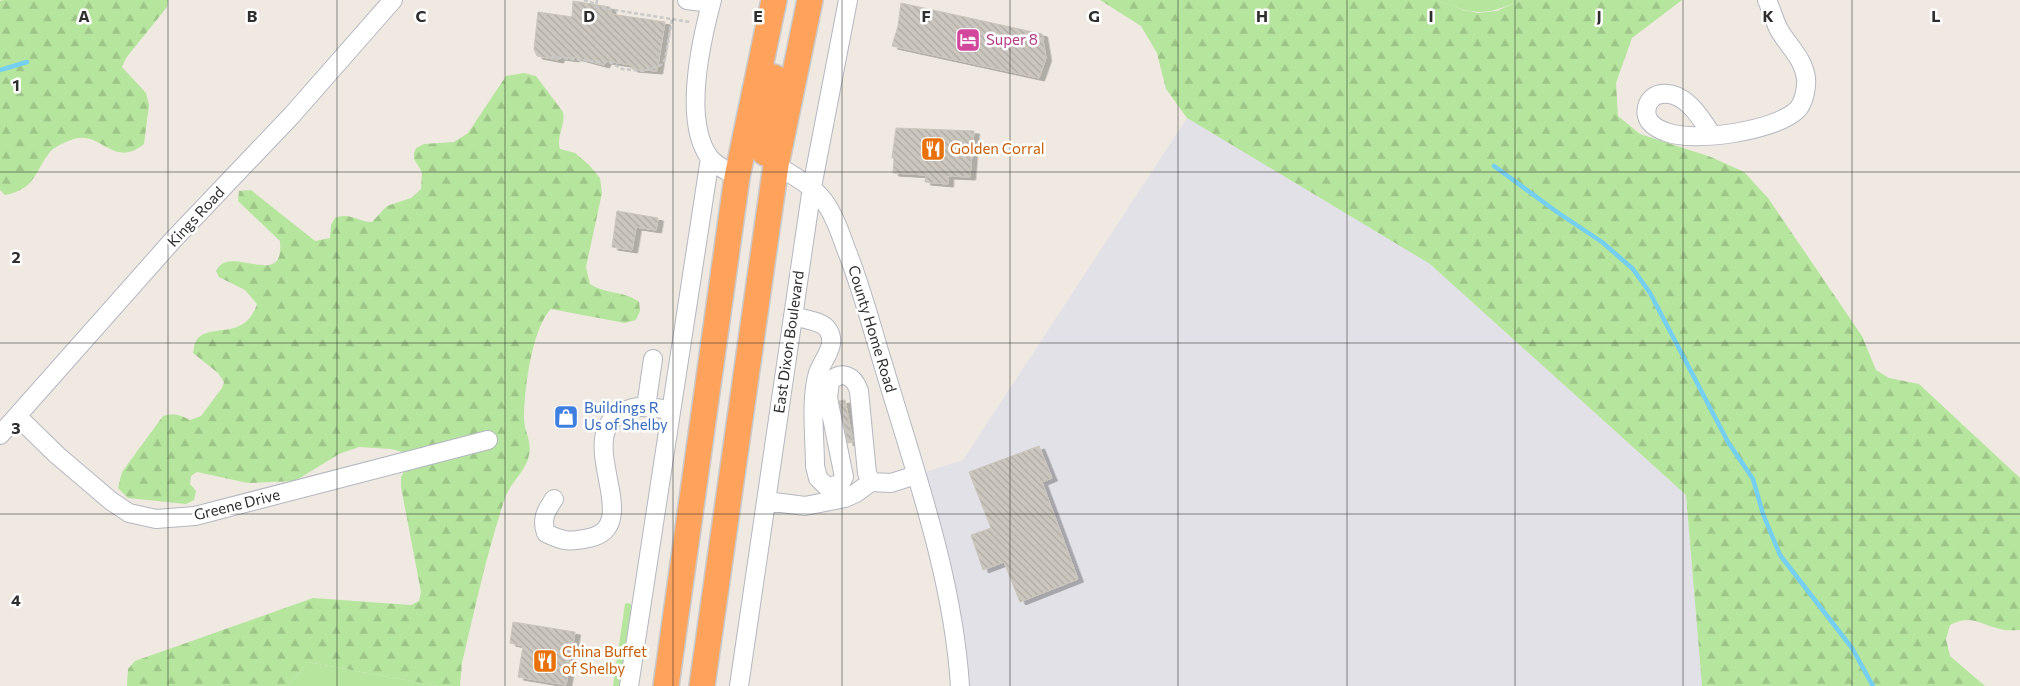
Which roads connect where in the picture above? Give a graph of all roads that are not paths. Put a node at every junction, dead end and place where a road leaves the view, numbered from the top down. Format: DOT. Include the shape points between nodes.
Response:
graph roads {
  1 [pos="393,0"];
  2 [pos="687,0"];
  3 [pos="774,0"];
  4 [pos="786,0"];
  5 [pos="810,0"];
  6 [pos="848,0"];
  7 [pos="1767,0"];
  8 [pos="712,2"];
  9 [pos="1712,135"];
  10 [pos="710,158"];
  11 [pos="776,165"];
  12 [pos="737,177"];
  13 [pos="812,187"];
  14 [pos="793,316"];
  15 [pos="653,359"];
  16 [pos="646,407"];
  17 [pos="671,410"];
  18 [pos="17,416"];
  19 [pos="0,435"];
  20 [pos="488,440"];
  21 [pos="733,470"];
  22 [pos="916,475"];
  23 [pos="871,482"];
  24 [pos="554,499"];
  25 [pos="766,501"];
  26 [pos="629,686"];
  27 [pos="666,686"];
  28 [pos="702,686"];
  29 [pos="739,686"];
  30 [pos="960,686"];
  1 -- 18 [label="street, Kings Road"];
  2 -- 8 [label="street"];
  3 -- 12 [label="highway"];
  4 -- 11 [label="highway, County Home Road" via="764,142 766,158"];
  5 -- 11 [label="highway"];
  6 -- 13 [label="street, East Dixon Boulevard"];
  7 -- 9 [label="street" via="1778,29 1803,68 1806,78 1802,104 1787,117 1763,127"];
  8 -- 10 [label="street" via="700,60 696,105 701,139"];
  10 -- 12 [label="street"];
  10 -- 17 [label="street"];
  11 -- 13 [label="street, County Home Road"];
  11 -- 21 [label="highway"];
  12 -- 21 [label="highway" via="754,189 756,204 725,446"];
  12 -- 27 [label="highway"];
  13 -- 14 [label="street, East Dixon Boulevard"];
  13 -- 22 [label="street, County Home Road" via="836,222 852,264"];
  14 -- 23 [label="street" via="823,325 831,338 815,391 815,466 818,478 827,487 840,484 844,477 828,391 830,381 842,375 854,380 859,391 867,473"];
  14 -- 25 [label="street, East Dixon Boulevard"];
  15 -- 16 [label="street"];
  16 -- 17 [label="street"];
  16 -- 24 [label="street" via="632,408 616,416 604,430 602,442 612,503 611,518 605,529 595,537 573,542 561,541 546,533 542,523"];
  17 -- 26 [label="street"];
  18 -- 19 [label="street, Kings Road"];
  18 -- 20 [label="street, Greene Drive" via="111,501 129,513 156,519 195,516"];
  21 -- 28 [label="highway"];
  22 -- 23 [label="street" via="892,483"];
  22 -- 30 [label="street, County Home Road" via="945,582 957,644"];
  23 -- 25 [label="street" via="845,498 806,506"];
  25 -- 29 [label="street, East Dixon Boulevard"];
}
